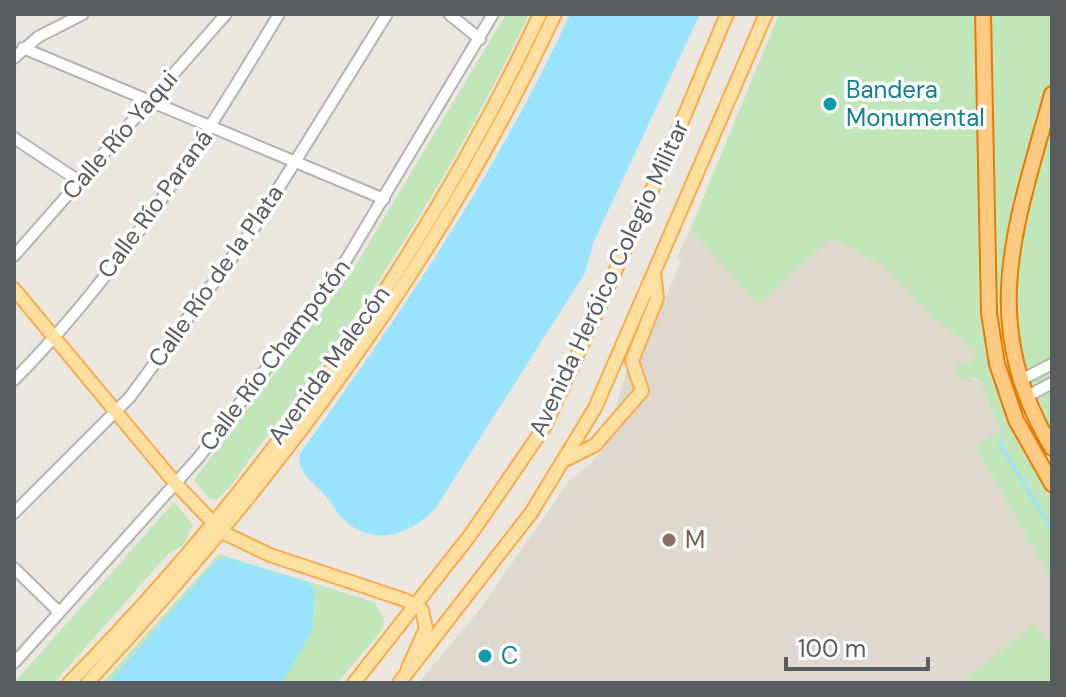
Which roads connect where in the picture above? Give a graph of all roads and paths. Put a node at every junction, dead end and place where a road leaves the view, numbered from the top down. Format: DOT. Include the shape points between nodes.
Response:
graph roads {
  1 [pos="83,14"];
  2 [pos="226,14"];
  3 [pos="279,14"];
  4 [pos="387,14"];
  5 [pos="449,14"];
  6 [pos="493,14"];
  7 [pos="540,14"];
  8 [pos="555,14"];
  9 [pos="727,14"];
  10 [pos="766,14"];
  11 [pos="983,14"];
  12 [pos="480,39"];
  13 [pos="23,48"];
  14 [pos="14,58"];
  15 [pos="1052,94"];
  16 [pos="148,102"];
  17 [pos="211,127"];
  18 [pos="14,138"];
  19 [pos="295,162"];
  20 [pos="79,181"];
  21 [pos="384,199"];
  22 [pos="14,256"];
  23 [pos="654,273"];
  24 [pos="14,289"];
  25 [pos="56,338"];
  26 [pos="1052,364"];
  27 [pos="14,380"];
  28 [pos="1019,381"];
  29 [pos="1052,383"];
  30 [pos="1026,397"];
  31 [pos="117,412"];
  32 [pos="1052,448"];
  33 [pos="567,459"];
  34 [pos="175,483"];
  35 [pos="1052,484"];
  36 [pos="14,513"];
  37 [pos="211,522"];
  38 [pos="222,532"];
  39 [pos="14,568"];
  40 [pos="417,606"];
  41 [pos="58,611"];
  42 [pos="14,663"];
  43 [pos="402,679"];
  44 [pos="69,683"];
  45 [pos="87,683"];
  46 [pos="354,683"];
  1 -- 13 [label="street"];
  2 -- 16 [label="street, Calle Río Yaqui"];
  3 -- 17 [label="street, Calle Río Paraná"];
  4 -- 19 [label="street, Calle Río de la Plata"];
  5 -- 12 [label="street"];
  6 -- 12 [label="street, Calle Río Champotón"];
  7 -- 37 [label="main road, Avenida Malecón" via="461,165 382,293"];
  8 -- 38 [label="main road, Avenida Malecón" via="509,109 402,288 357,356"];
  9 -- 40 [label="main road, Avenida Heróico Colegio Militar" via="545,426"];
  10 -- 23 [label="main road, Avenida Heróico Colegio Militar"];
  11 -- 35 [label="highway" via="989,313 997,364 1016,420"];
  12 -- 21 [label="street, Calle Río Champotón"];
  13 -- 14 [label="street"];
  13 -- 16 [label="street"];
  15 -- 28 [label="highway" via="1008,280 1009,337"];
  16 -- 17 [label="street"];
  16 -- 20 [label="street, Calle Río Yaqui"];
  17 -- 19 [label="street"];
  17 -- 25 [label="street, Calle Río Paraná"];
  18 -- 20 [label="street"];
  19 -- 21 [label="street"];
  19 -- 31 [label="street, Calle Río de la Plata" via="255,226"];
  20 -- 22 [label="street, Calle Río Yaqui"];
  21 -- 34 [label="street, Calle Río Champotón" via="336,277"];
  23 -- 33 [label="main road, Avenida Heróico Colegio Militar"];
  23 -- 33 [label="main road" via="657,298 631,366 642,391 595,445"];
  24 -- 25 [label="main road"];
  25 -- 27 [label="street, Calle Río Paraná"];
  25 -- 31 [label="main road"];
  26 -- 28 [label="street"];
  28 -- 30 [label="highway"];
  29 -- 30 [label="street"];
  30 -- 32 [label="highway"];
  31 -- 34 [label="main road"];
  31 -- 36 [label="street, Calle Río de la Plata"];
  33 -- 43 [label="main road, Avenida Heróico Colegio Militar" via="491,568"];
  34 -- 37 [label="main road"];
  34 -- 41 [label="street, Calle Río Champotón"];
  37 -- 38 [label="main road"];
  37 -- 44 [label="main road, Avenida Malecón"];
  38 -- 40 [label="main road" via="250,548"];
  38 -- 45 [label="main road, Avenida Malecón"];
  39 -- 41 [label="street"];
  40 -- 43 [label="main road" via="426,628"];
  40 -- 46 [label="main road, Avenida Heróico Colegio Militar"];
  41 -- 42 [label="street, Calle Río Champotón"];
}
